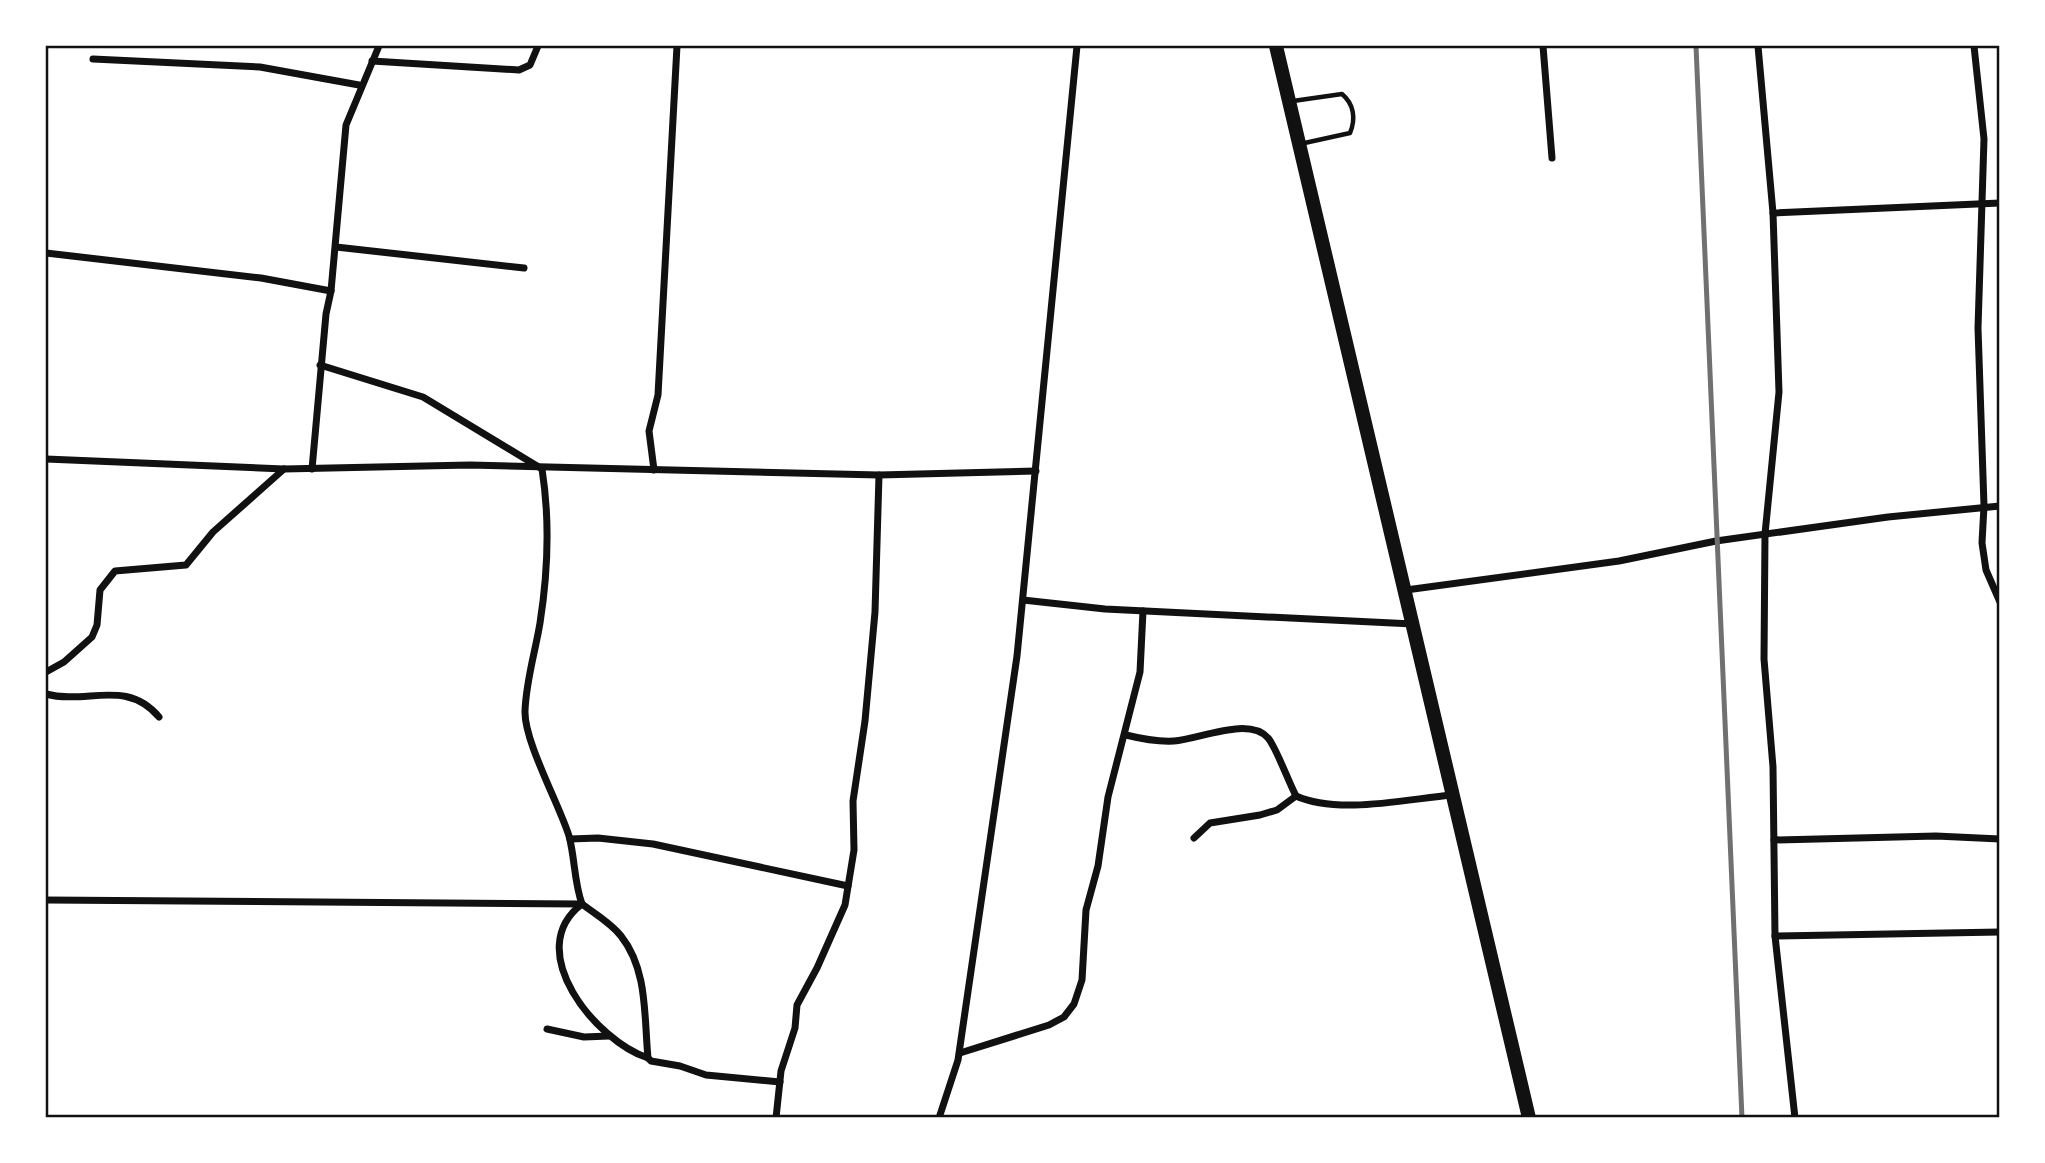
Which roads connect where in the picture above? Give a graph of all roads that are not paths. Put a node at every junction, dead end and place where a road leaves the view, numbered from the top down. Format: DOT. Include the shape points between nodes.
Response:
graph roads {
  1 [pos="379,46"];
  2 [pos="538,46"];
  3 [pos="677,46"];
  4 [pos="1077,46"];
  5 [pos="1276,46"];
  6 [pos="1543,46"];
  7 [pos="1758,46"];
  8 [pos="1974,46"];
  9 [pos="93,59"];
  10 [pos="372,61"];
  11 [pos="359,85"];
  12 [pos="1288,102"];
  13 [pos="1298,145"];
  14 [pos="1552,158"];
  15 [pos="1981,203"];
  16 [pos="2000,203"];
  17 [pos="1773,213"];
  18 [pos="336,247"];
  19 [pos="46,253"];
  20 [pos="524,268"];
  21 [pos="331,291"];
  22 [pos="320,365"];
  23 [pos="46,459"];
  24 [pos="284,469"];
  25 [pos="312,469"];
  26 [pos="542,469"];
  27 [pos="654,470"];
  28 [pos="1036,471"];
  29 [pos="879,475"];
  30 [pos="1984,506"];
  31 [pos="2000,506"];
  32 [pos="1765,534"];
  33 [pos="1406,590"];
  34 [pos="1023,600"];
  35 [pos="2000,602"];
  36 [pos="1143,611"];
  37 [pos="1414,624"];
  38 [pos="46,672"];
  39 [pos="46,694"];
  40 [pos="159,718"];
  41 [pos="1126,735"];
  42 [pos="1453,794"];
  43 [pos="1296,796"];
  44 [pos="1195,838"];
  45 [pos="570,839"];
  46 [pos="2000,839"];
  47 [pos="1774,840"];
  48 [pos="848,886"];
  49 [pos="46,900"];
  50 [pos="582,904"];
  51 [pos="2000,932"];
  52 [pos="1775,936"];
  53 [pos="547,1029"];
  54 [pos="609,1036"];
  55 [pos="960,1053"];
  56 [pos="648,1058"];
  57 [pos="780,1082"];
  58 [pos="776,1118"];
  59 [pos="939,1118"];
  60 [pos="1529,1118"];
  61 [pos="1795,1118"];
  1 -- 10 [label="street"];
  2 -- 10 [label="street" via="530,65 519,70"];
  3 -- 27 [label="street" via="658,396 649,431"];
  4 -- 28 [label="street"];
  5 -- 12 [label="main road"];
  6 -- 14 [label="street"];
  7 -- 17 [label="street"];
  8 -- 15 [label="street" via="1984,139"];
  9 -- 11 [label="street" via="260,67"];
  10 -- 11 [label="street"];
  11 -- 18 [label="street" via="346,125"];
  12 -- 13 [label="main road"];
  12 -- 13 [label="lane" via="1342,94 1350,101 1355,123 1350,133"];
  13 -- 33 [label="main road"];
  15 -- 16 [label="street"];
  15 -- 17 [label="street"];
  15 -- 30 [label="street" via="1978,328"];
  17 -- 32 [label="street" via="1779,393"];
  18 -- 20 [label="street"];
  18 -- 21 [label="street"];
  19 -- 21 [label="street" via="261,278"];
  21 -- 22 [label="street"];
  22 -- 25 [label="street"];
  22 -- 26 [label="street" via="423,397"];
  23 -- 24 [label="street"];
  24 -- 25 [label="street"];
  24 -- 38 [label="street" via="213,532 186,565 115,571 100,590 92,637"];
  25 -- 26 [label="street"];
  26 -- 27 [label="street"];
  26 -- 45 [label="street" via="548,505 547,563 525,715 529,737"];
  27 -- 29 [label="street"];
  28 -- 29 [label="street"];
  28 -- 34 [label="street"];
  29 -- 48 [label="street" via="875,612"];
  30 -- 31 [label="street"];
  30 -- 32 [label="street"];
  30 -- 35 [label="street" via="1986,570"];
  32 -- 33 [label="street" via="1619,561"];
  32 -- 47 [label="street" via="1764,659"];
  33 -- 37 [label="main road"];
  34 -- 36 [label="street"];
  34 -- 55 [label="street"];
  36 -- 37 [label="street"];
  36 -- 41 [label="street" via="1140,671"];
  37 -- 42 [label="main road"];
  39 -- 40 [label="street" via="128,696 147,703"];
  41 -- 43 [label="street" via="1157,742 1239,727 1253,729 1272,743"];
  41 -- 55 [label="street" via="1108,797 1086,910 1082,980 1074,1004 1064,1017 1049,1025"];
  42 -- 43 [label="street" via="1334,805"];
  42 -- 60 [label="main road"];
  43 -- 44 [label="street" via="1277,810 1210,822"];
  45 -- 48 [label="street" via="653,844"];
  45 -- 50 [label="street"];
  46 -- 47 [label="street"];
  47 -- 52 [label="street"];
  48 -- 57 [label="street" via="845,905 797,1005"];
  49 -- 50 [label="street"];
  50 -- 54 [label="street" via="561,928 562,969 570,990"];
  50 -- 56 [label="street" via="619,933 633,953 645,1007"];
  51 -- 52 [label="street"];
  52 -- 61 [label="street"];
  53 -- 54 [label="street" via="584,1037"];
  54 -- 56 [label="street" via="630,1052"];
  55 -- 59 [label="street"];
  56 -- 57 [label="street" via="654,1064 706,1075"];
  57 -- 58 [label="street"];
}
